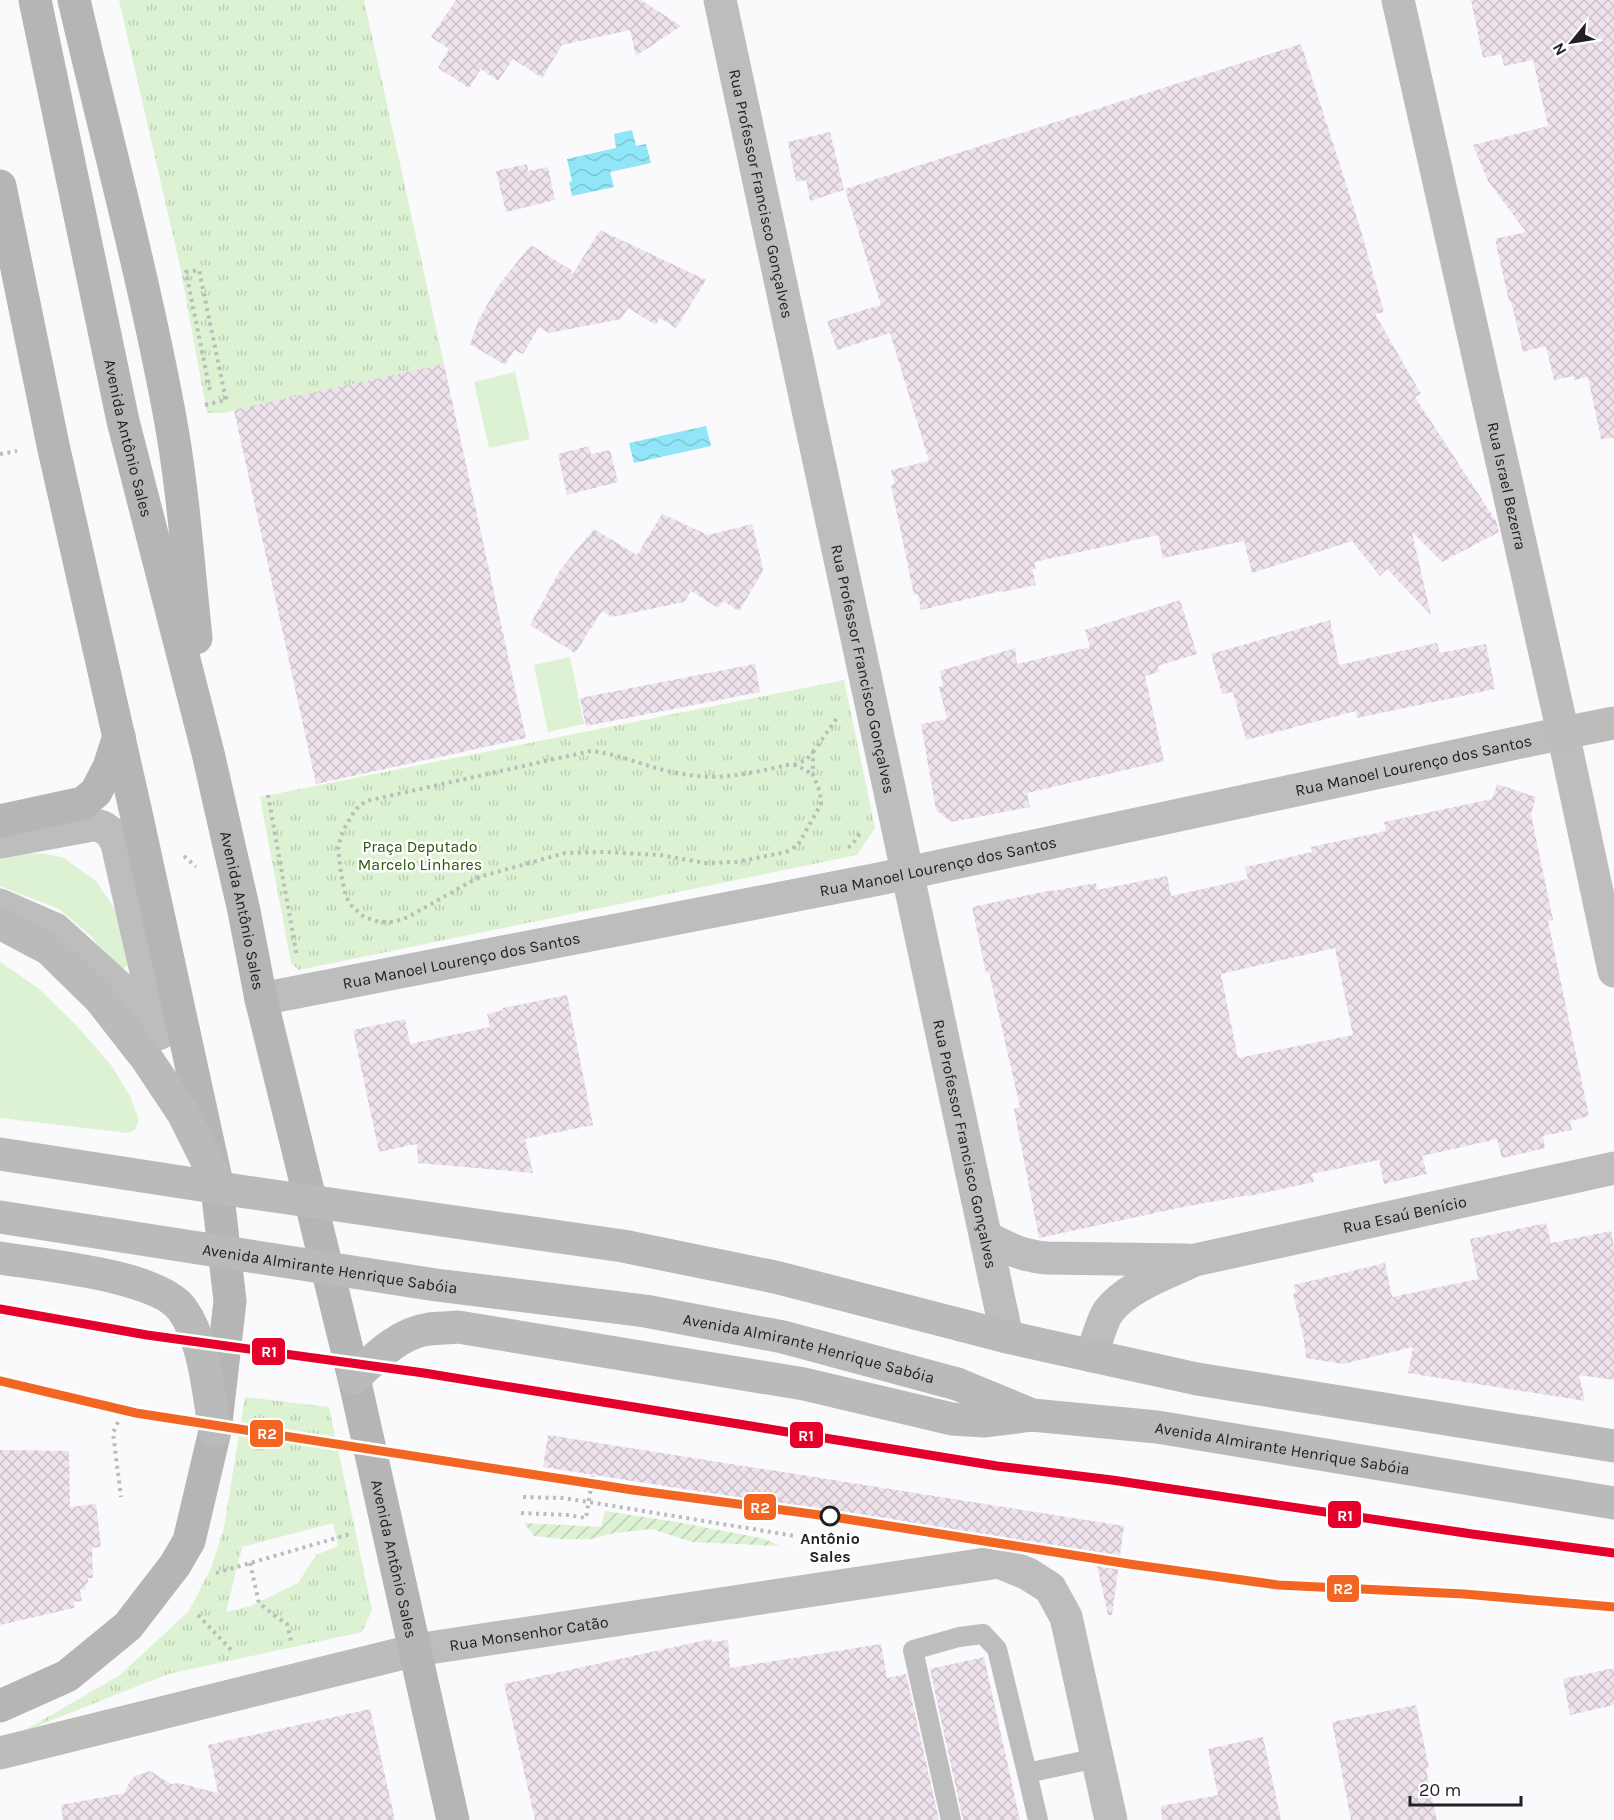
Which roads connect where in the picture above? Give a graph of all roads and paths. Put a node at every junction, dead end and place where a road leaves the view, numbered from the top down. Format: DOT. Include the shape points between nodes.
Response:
graph roads {
  1 [pos="35,0"];
  2 [pos="74,0"];
  3 [pos="720,0"];
  4 [pos="1398,0"];
  5 [pos="0,186"];
  6 [pos="210,391"];
  7 [pos="169,412"];
  8 [pos="838,716"];
  9 [pos="1614,723"];
  10 [pos="841,727"];
  11 [pos="1563,733"];
  12 [pos="119,736"];
  13 [pos="208,753"];
  14 [pos="794,765"];
  15 [pos="813,776"];
  16 [pos="268,795"];
  17 [pos="0,821"];
  18 [pos="863,830"];
  19 [pos="0,842"];
  20 [pos="839,849"];
  21 [pos="178,850"];
  22 [pos="203,873"];
  23 [pos="908,873"];
  24 [pos="0,905"];
  25 [pos="0,923"];
  26 [pos="302,962"];
  27 [pos="1614,971"];
  28 [pos="261,999"];
  29 [pos="0,1154"];
  30 [pos="1614,1168"];
  31 [pos="216,1179"];
  32 [pos="0,1217"];
  33 [pos="986,1237"];
  34 [pos="0,1258"];
  35 [pos="1195,1260"];
  36 [pos="1007,1336"];
  37 [pos="1092,1356"];
  38 [pos="354,1378"];
  39 [pos="1032,1415"];
  40 [pos="118,1422"];
  41 [pos="215,1431"];
  42 [pos="1614,1446"];
  43 [pos="593,1474"];
  44 [pos="121,1497"];
  45 [pos="523,1497"];
  46 [pos="589,1502"];
  47 [pos="1614,1503"];
  48 [pos="521,1513"];
  49 [pos="350,1533"];
  50 [pos="795,1536"];
  51 [pos="250,1563"];
  52 [pos="216,1573"];
  53 [pos="198,1616"];
  54 [pos="291,1641"];
  55 [pos="416,1650"];
  56 [pos="234,1653"];
  57 [pos="0,1706"];
  58 [pos="0,1753"];
  59 [pos="1097,1758"];
  60 [pos="1027,1773"];
  61 [pos="453,1820"];
  62 [pos="951,1820"];
  63 [pos="1038,1820"];
  64 [pos="1111,1820"];
  1 -- 13 [label="main road, Avenida Antônio Sales" via="123,421"];
  2 -- 7 [label="main road"];
  3 -- 23 [label="street, Rua Professor Francisco Gonçalves"];
  4 -- 11 [label="street, Rua Israel Bezerra"];
  5 -- 12 [label="main road"];
  6 -- 7 [label="path" via="186,272 199,270 226,400"];
  7 -- 13 [label="main road"];
  8 -- 10 [label="path"];
  9 -- 11 [label="street, Rua Manoel Lourenço dos Santos"];
  11 -- 23 [label="street, Rua Manoel Lourenço dos Santos"];
  11 -- 27 [label="street, Rua Israel Bezerra"];
  12 -- 17 [label="main road" via="96,792 83,804"];
  12 -- 31 [label="main road"];
  13 -- 28 [label="main road, Avenida Antônio Sales"];
  14 -- 15 [label="path"];
  14 -- 15 [label="path" via="813,752"];
  14 -- 15 [label="path" via="715,778 676,773 591,751 366,801 355,810 338,847 346,897 364,916 394,922 479,877 565,853 660,855 705,863 735,862 786,852 798,845 821,804"];
  16 -- 26 [label="path" via="297,957"];
  18 -- 20 [label="path" via="851,846"];
  19 -- 24 [label="street" via="93,825 111,832 160,1033 119,987 55,929"];
  21 -- 22 [label="path"];
  23 -- 28 [label="street, Rua Manoel Lourenço dos Santos"];
  23 -- 33 [label="street, Rua Professor Francisco Gonçalves"];
  25 -- 31 [label="highway" via="49,949 100,999 183,1113"];
  28 -- 38 [label="main road, Avenida Antônio Sales"];
  29 -- 36 [label="highway, bridge" via="623,1246 775,1277"];
  30 -- 35 [label="street, Rua Esaú Benício"];
  31 -- 41 [label="main road" via="230,1301"];
  32 -- 39 [label="highway, Avenida Almirante Henrique Sabóia, bridge" via="436,1285 645,1311 783,1337 957,1384"];
  33 -- 35 [label="street, Rua Esaú Benício" via="1025,1256"];
  33 -- 36 [label="street, Rua Professor Francisco Gonçalves"];
  34 -- 41 [label="highway" via="123,1278 156,1290 180,1307 200,1346"];
  35 -- 37 [label="street, Rua Esaú Benício" via="1122,1297 1107,1313"];
  36 -- 37 [label="highway"];
  37 -- 42 [label="highway" via="1197,1379"];
  38 -- 39 [label="highway" via="404,1337 427,1329 458,1328 804,1384 952,1419 985,1421"];
  38 -- 55 [label="main road, Avenida Antônio Sales"];
  39 -- 47 [label="highway, Avenida Almirante Henrique Sabóia" via="1157,1427"];
  40 -- 44 [label="path" via="112,1433"];
  41 -- 57 [label="main road" via="189,1541 128,1626 67,1676"];
  43 -- 46 [label="path"];
  45 -- 46 [label="path"];
  46 -- 48 [label="path" via="586,1518"];
  46 -- 50 [label="path"];
  49 -- 51 [label="path"];
  51 -- 52 [label="path"];
  51 -- 54 [label="path" via="259,1602 287,1624"];
  53 -- 56 [label="path"];
  55 -- 58 [label="street, Rua Monsenhor Catão"];
  55 -- 59 [label="street, Rua Monsenhor Catão" via="999,1562 1050,1588 1066,1617"];
  55 -- 61 [label="main road, Avenida Antônio Sales"];
  59 -- 60 [label="lane"];
  59 -- 64 [label="street"];
  60 -- 62 [label="lane" via="997,1649 983,1634 913,1650"];
  60 -- 63 [label="lane"];
}
